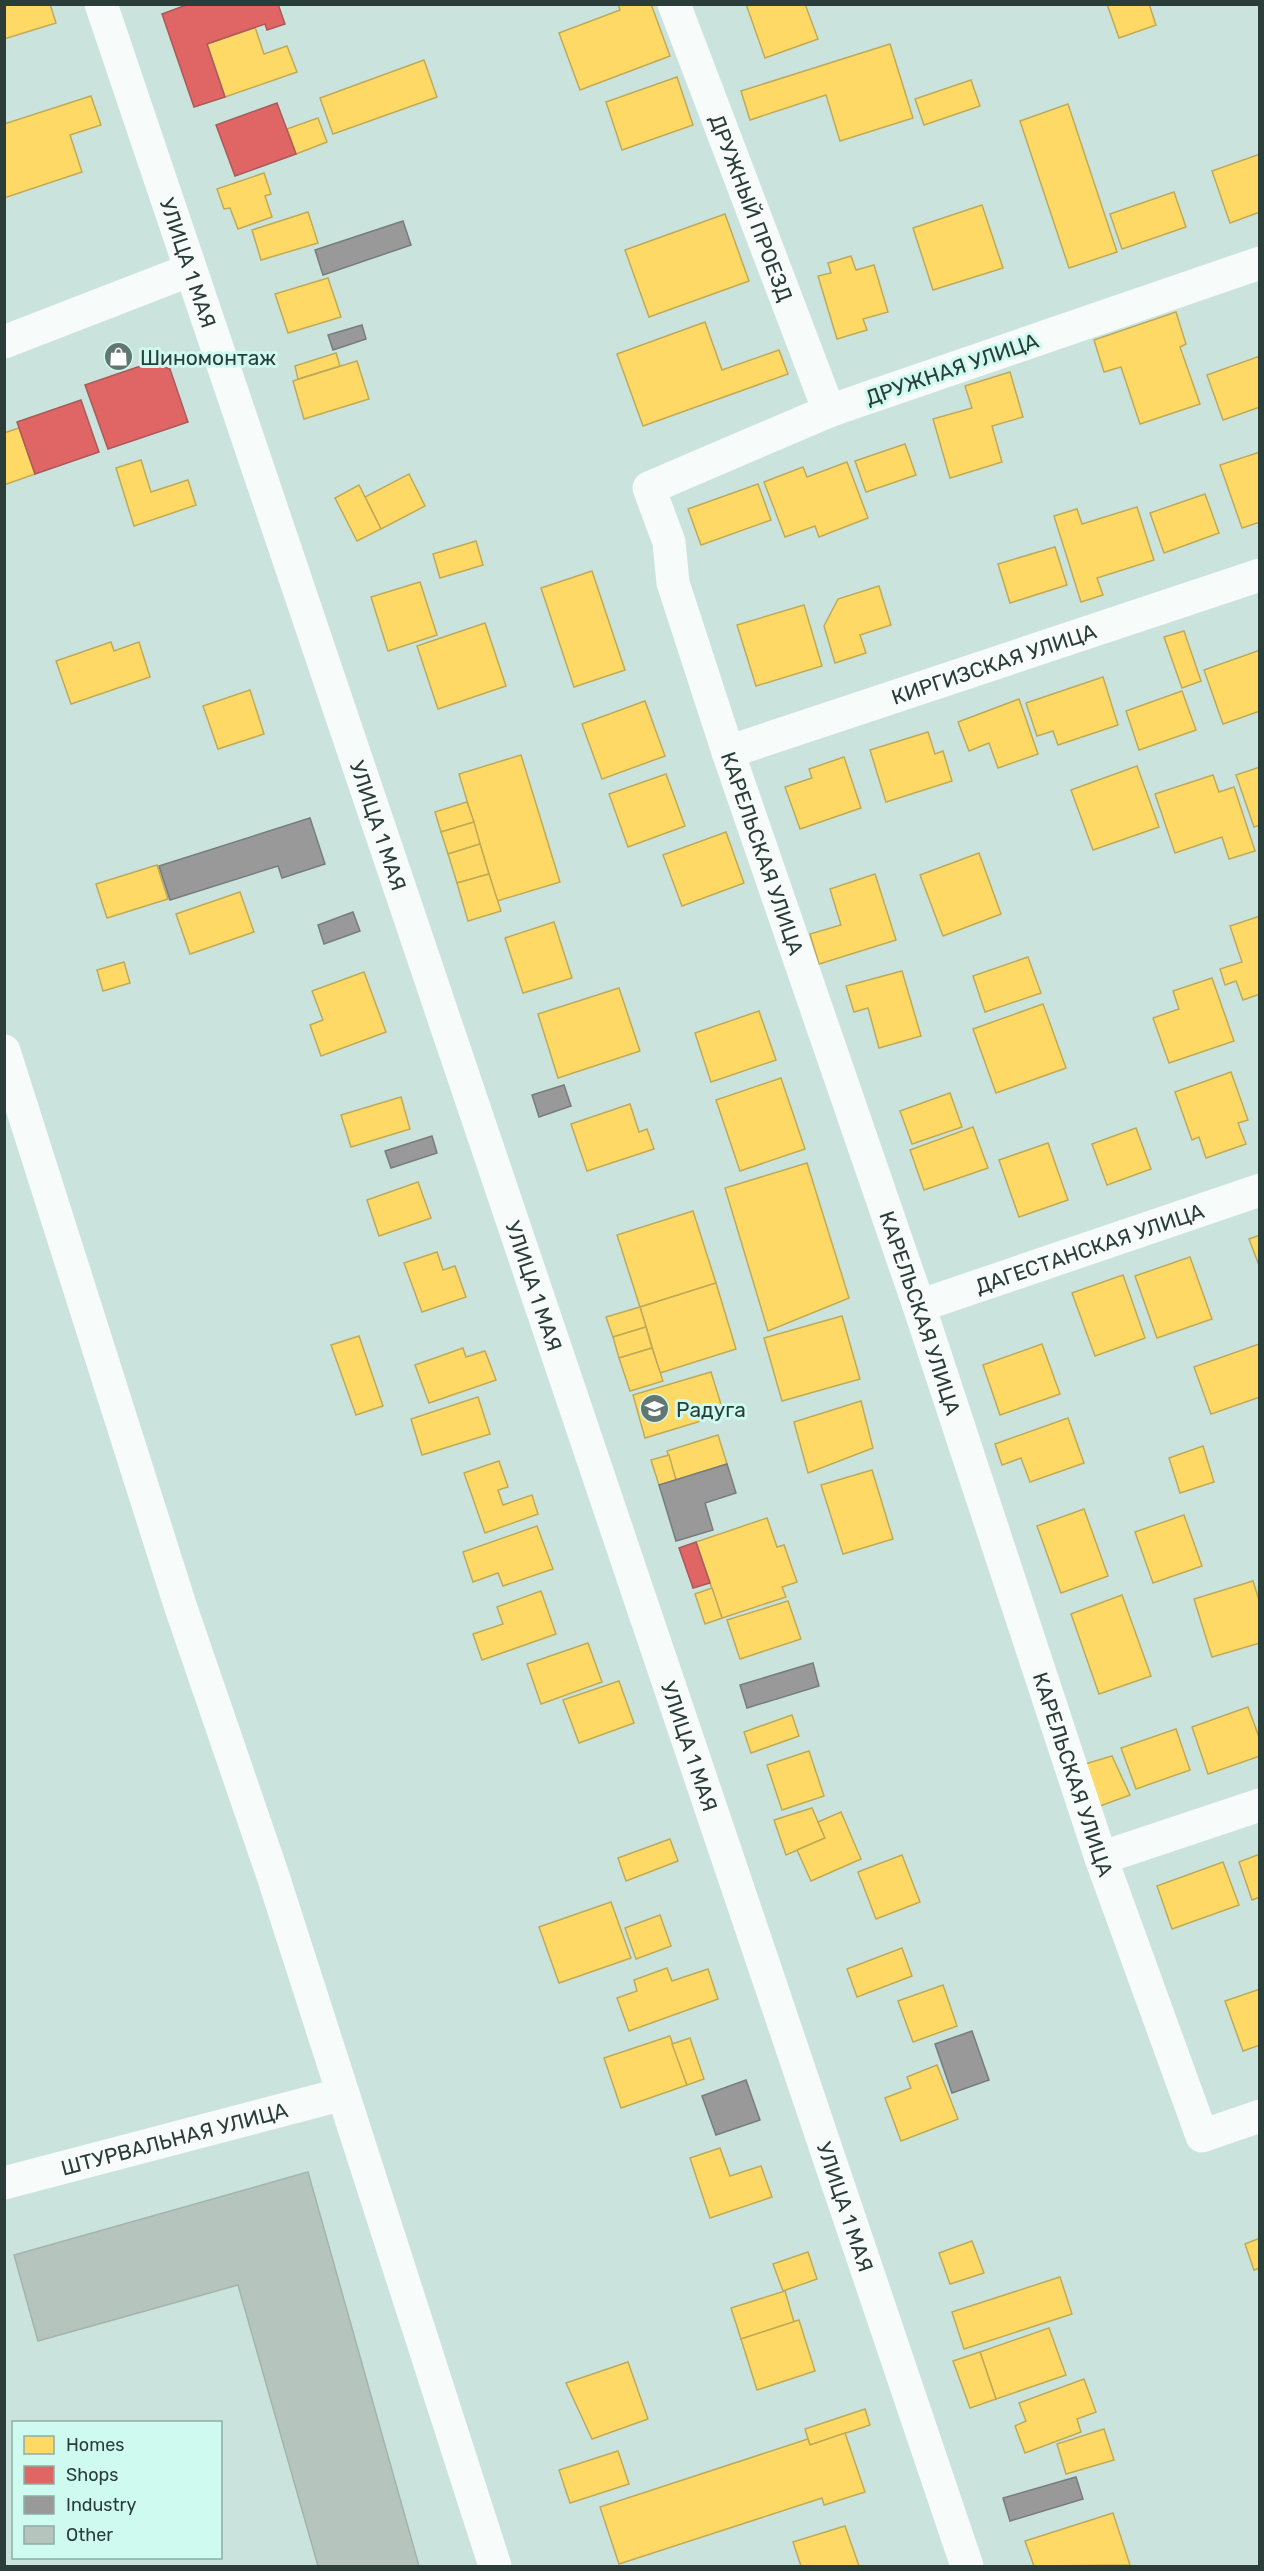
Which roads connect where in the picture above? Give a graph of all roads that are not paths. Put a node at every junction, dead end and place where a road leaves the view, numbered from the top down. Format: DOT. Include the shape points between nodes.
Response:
graph roads {
  1 [pos="101,4"];
  2 [pos="674,4"];
  3 [pos="1260,263"];
  4 [pos="190,270"];
  5 [pos="4,342"];
  6 [pos="829,411"];
  7 [pos="650,488"];
  8 [pos="1260,574"];
  9 [pos="728,752"];
  10 [pos="4,1051"];
  11 [pos="1260,1190"];
  12 [pos="919,1306"];
  13 [pos="1260,1805"];
  14 [pos="1101,1858"];
  15 [pos="343,2094"];
  16 [pos="1260,2116"];
  17 [pos="4,2183"];
  18 [pos="495,2566"];
  19 [pos="967,2566"];
  1 -- 4 [label="street, УЛИЦА 1 МАЯ"];
  2 -- 6 [label="street, ДРУЖНЫЙ ПРОЕЗД"];
  3 -- 6 [label="street, ДРУЖНАЯ УЛИЦА"];
  4 -- 5 [label="street"];
  4 -- 19 [label="street, УЛИЦА 1 МАЯ"];
  6 -- 7 [label="street, ДРУЖНАЯ УЛИЦА"];
  7 -- 9 [label="street, КАРЕЛЬСКАЯ УЛИЦА" via="669,542 673,583"];
  8 -- 9 [label="street, КИРГИЗСКАЯ УЛИЦА"];
  9 -- 12 [label="street, КАРЕЛЬСКАЯ УЛИЦА"];
  10 -- 15 [label="street" via="180,1605"];
  11 -- 12 [label="street, ДАГЕСТАНСКАЯ УЛИЦА"];
  12 -- 14 [label="street, КАРЕЛЬСКАЯ УЛИЦА"];
  13 -- 14 [label="street"];
  14 -- 16 [label="street, КАРЕЛЬСКАЯ УЛИЦА" via="1202,2136"];
  15 -- 17 [label="street, ШТУРВАЛЬНАЯ УЛИЦА"];
  15 -- 18 [label="street"];
}
